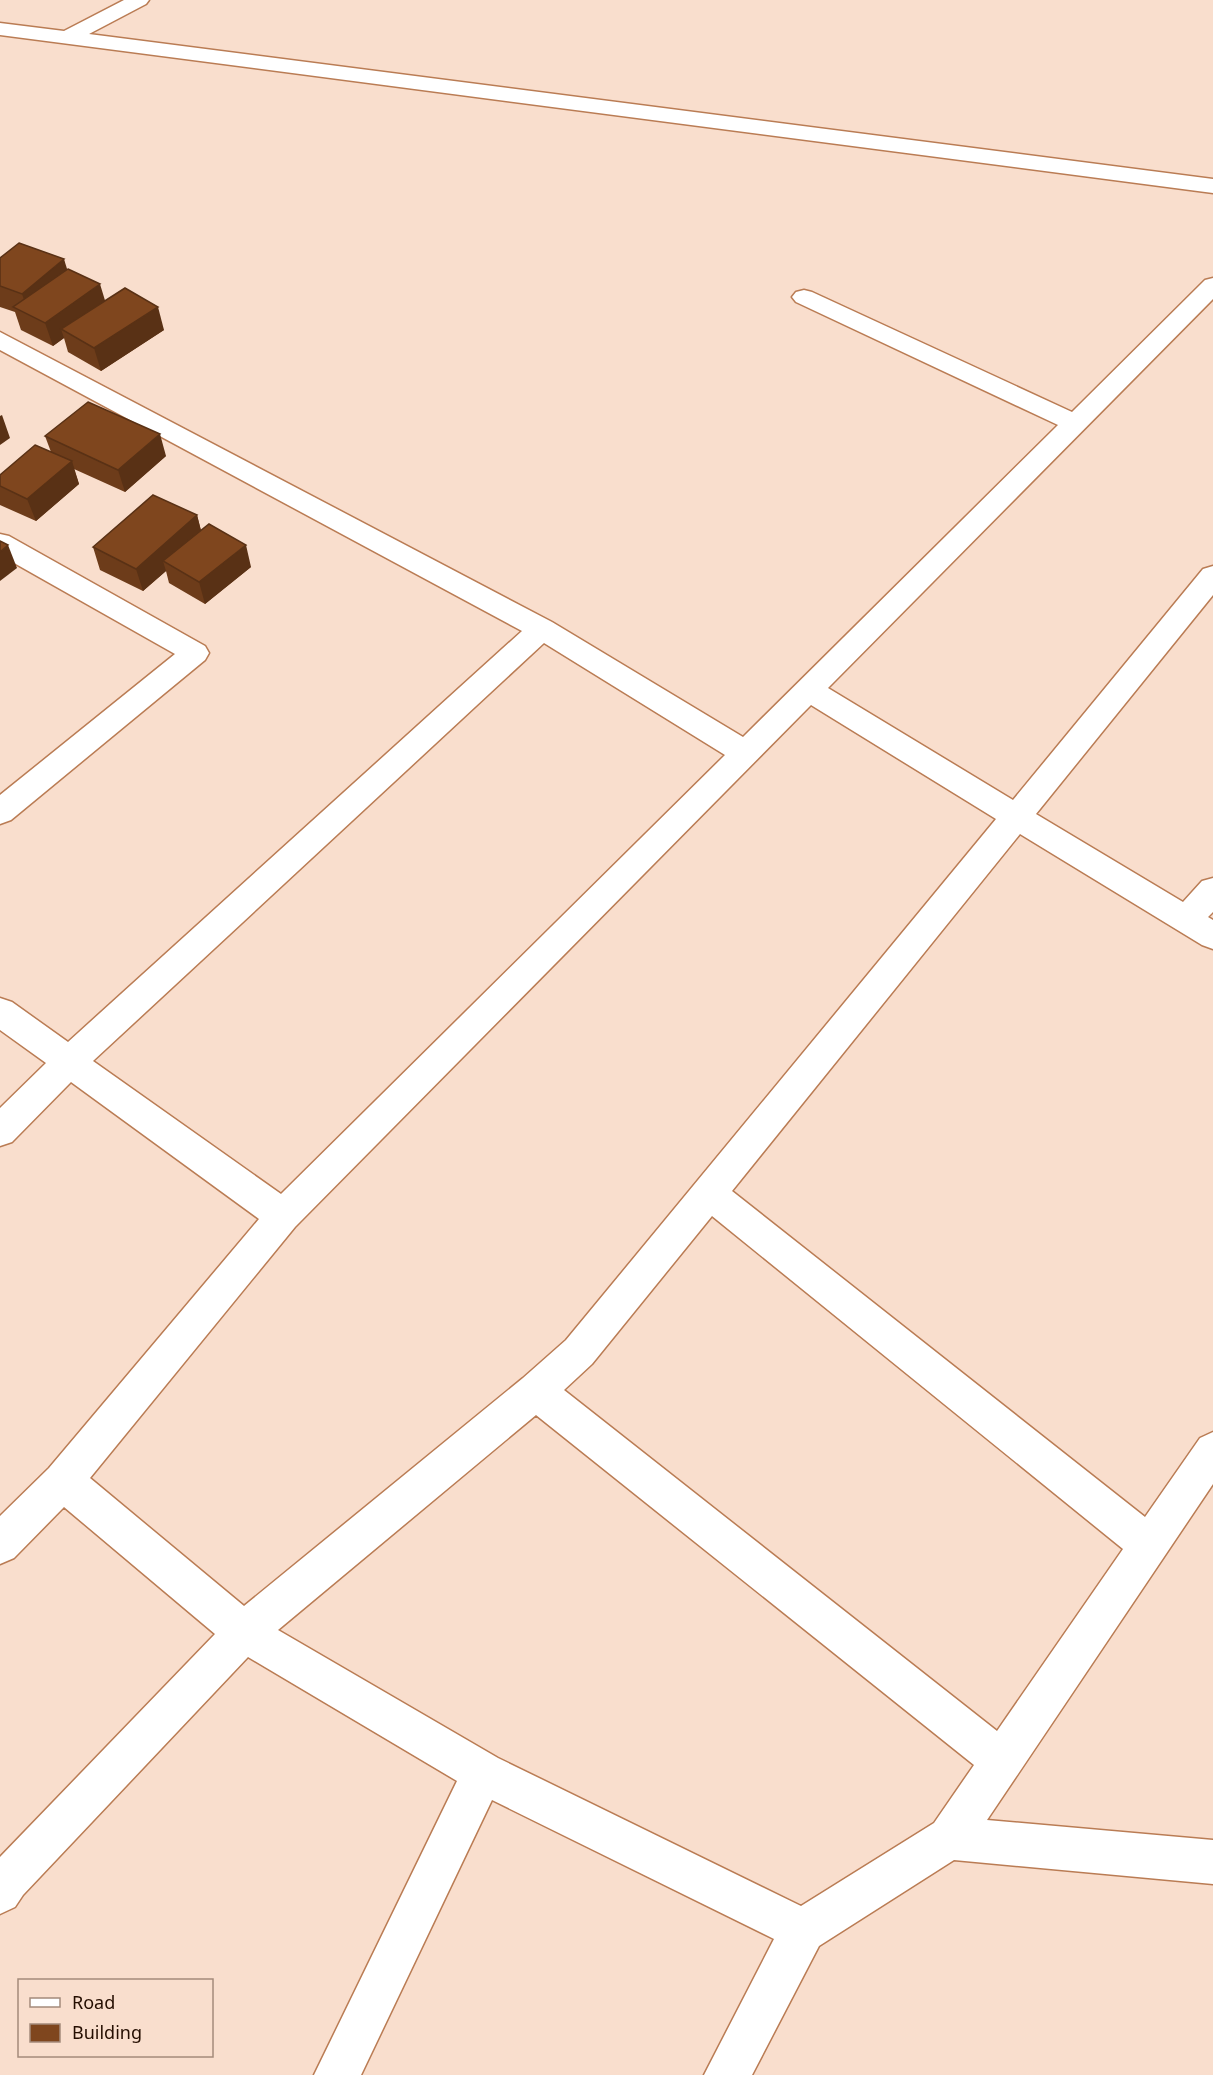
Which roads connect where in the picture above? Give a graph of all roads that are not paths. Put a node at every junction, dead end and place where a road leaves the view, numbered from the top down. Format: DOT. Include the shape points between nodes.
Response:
graph roads {
  1 [pos="139,0"];
  2 [pos="0,29"];
  3 [pos="66,39"];
  4 [pos="1213,186"];
  5 [pos="1213,285"];
  6 [pos="804,297"];
  7 [pos="5,348"];
  8 [pos="1075,423"];
  9 [pos="0,543"];
  10 [pos="1213,576"];
  11 [pos="542,628"];
  12 [pos="808,690"];
  13 [pos="746,753"];
  14 [pos="0,812"];
  15 [pos="1016,818"];
  16 [pos="1213,890"];
  17 [pos="1200,928"];
  18 [pos="0,1012"];
  19 [pos="69,1062"];
  20 [pos="0,1131"];
  21 [pos="709,1193"];
  22 [pos="283,1216"];
  23 [pos="536,1391"];
  24 [pos="1213,1451"];
  25 [pos="63,1481"];
  26 [pos="0,1544"];
  27 [pos="1149,1545"];
  28 [pos="244,1632"];
  29 [pos="1002,1761"];
  30 [pos="483,1773"];
  31 [pos="949,1838"];
  32 [pos="1213,1862"];
  33 [pos="0,1892"];
  34 [pos="803,1930"];
  35 [pos="337,2075"];
  36 [pos="727,2075"];
  1 -- 3 [label="street"];
  2 -- 3 [label="street"];
  3 -- 4 [label="street"];
  5 -- 8 [label="street"];
  6 -- 8 [label="street"];
  7 -- 11 [label="street"];
  8 -- 12 [label="street"];
  9 -- 14 [label="street" via="195,653"];
  10 -- 15 [label="street"];
  11 -- 13 [label="street"];
  11 -- 19 [label="street"];
  12 -- 13 [label="street"];
  12 -- 15 [label="street"];
  13 -- 22 [label="street"];
  15 -- 17 [label="street"];
  15 -- 21 [label="street"];
  16 -- 17 [label="street"];
  18 -- 19 [label="street"];
  19 -- 20 [label="street"];
  19 -- 22 [label="street"];
  21 -- 23 [label="street" via="579,1352"];
  21 -- 27 [label="street"];
  22 -- 25 [label="street"];
  23 -- 28 [label="street"];
  23 -- 29 [label="street"];
  24 -- 27 [label="street"];
  25 -- 26 [label="street"];
  25 -- 28 [label="street"];
  27 -- 29 [label="street"];
  28 -- 30 [label="street"];
  28 -- 33 [label="street"];
  29 -- 31 [label="street"];
  30 -- 34 [label="street"];
  30 -- 35 [label="street"];
  31 -- 32 [label="street"];
  31 -- 34 [label="street"];
  34 -- 36 [label="street"];
}
